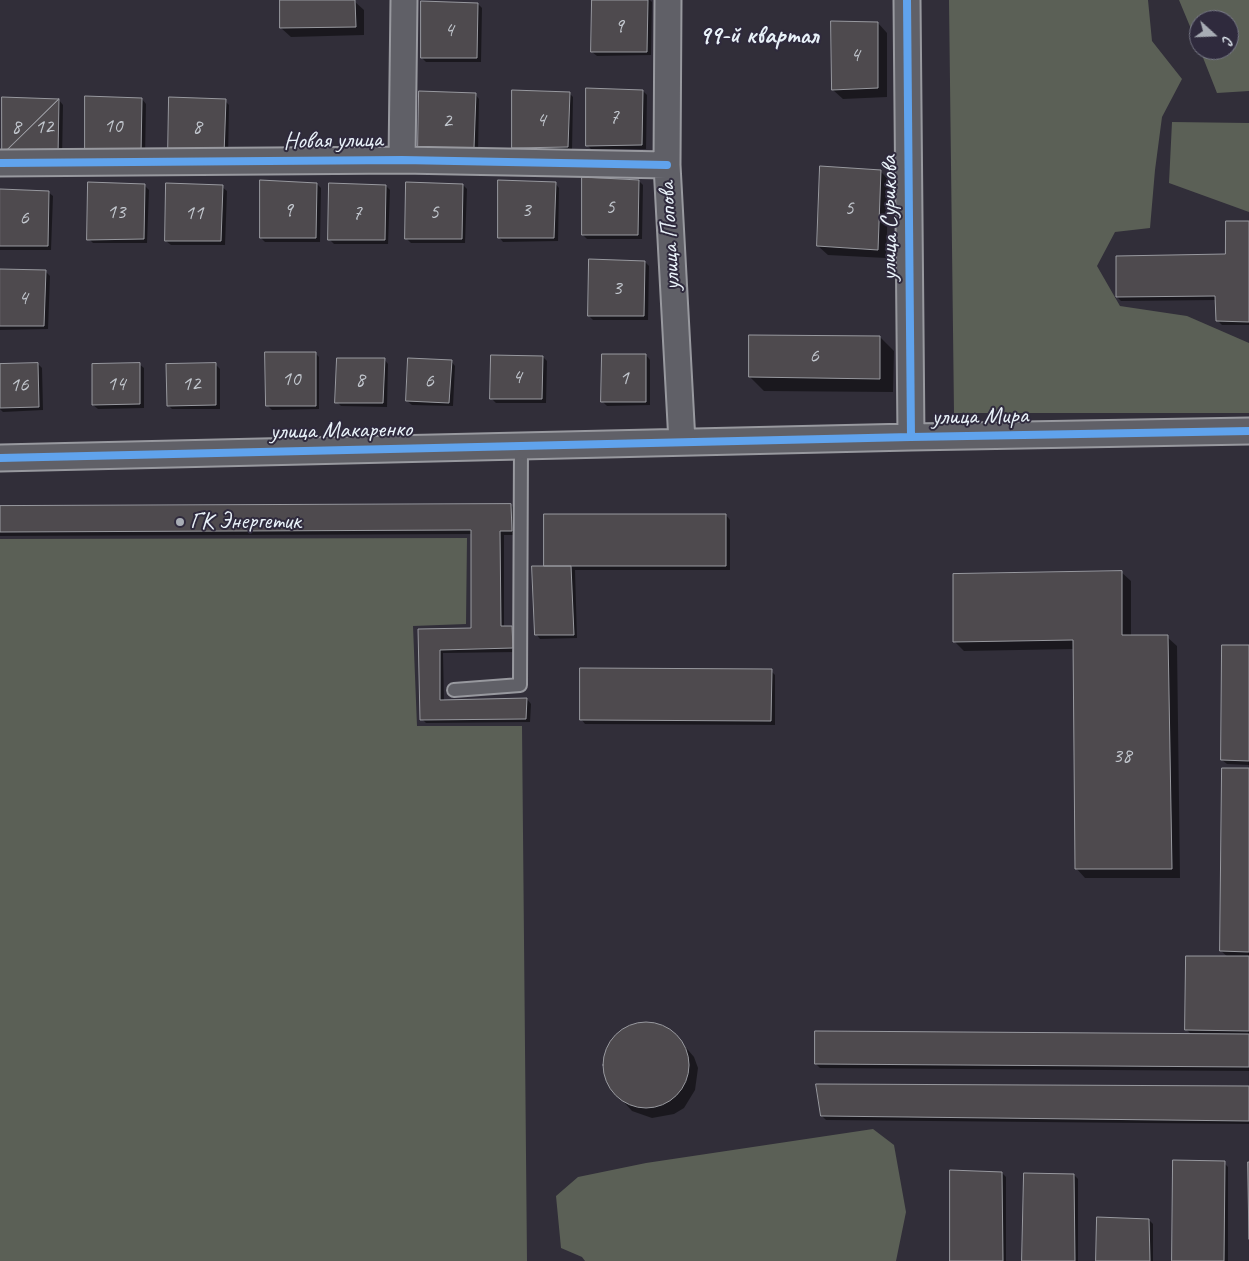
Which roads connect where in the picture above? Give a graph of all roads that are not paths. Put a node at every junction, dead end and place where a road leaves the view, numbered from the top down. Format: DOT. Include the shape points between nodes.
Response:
graph roads {
  1 [pos="404,0"];
  2 [pos="668,0"];
  3 [pos="907,0"];
  4 [pos="402,160"];
  5 [pos="0,163"];
  6 [pos="667,165"];
  7 [pos="1249,431"];
  8 [pos="912,437"];
  9 [pos="682,442"];
  10 [pos="521,445"];
  11 [pos="0,458"];
  12 [pos="454,690"];
  1 -- 4 [label="street"];
  2 -- 6 [label="street, улица Попова"];
  3 -- 8 [label="street, улица Сурикова"];
  4 -- 5 [label="street, Новая улица"];
  4 -- 6 [label="street, Новая улица"];
  6 -- 9 [label="street, улица Попова"];
  7 -- 8 [label="street, улица Мира"];
  8 -- 9 [label="street, улица Мира"];
  9 -- 10 [label="street, улица Макаренко"];
  10 -- 11 [label="street, улица Макаренко"];
  10 -- 12 [label="lane" via="520,685"];
}
